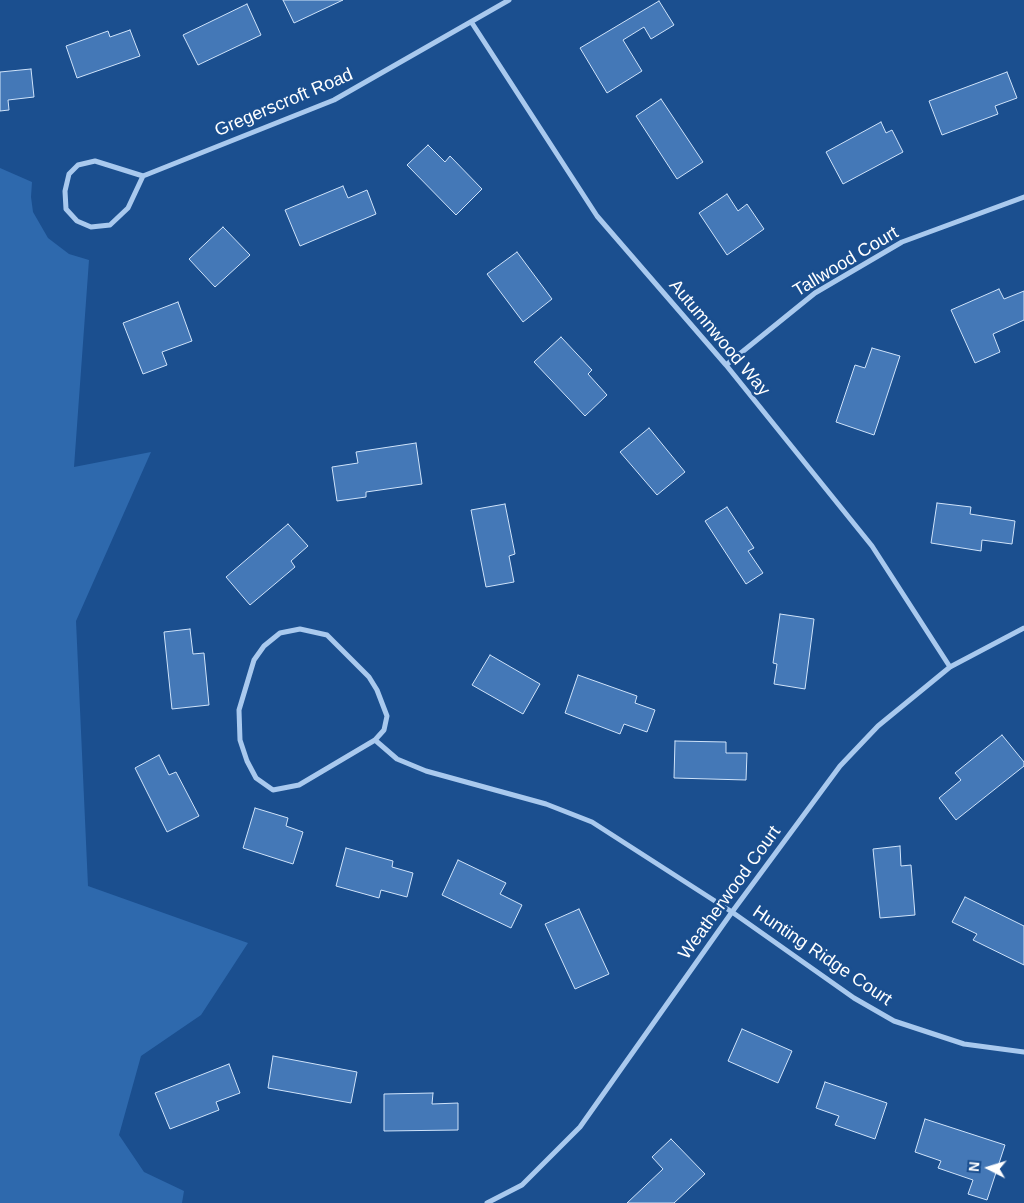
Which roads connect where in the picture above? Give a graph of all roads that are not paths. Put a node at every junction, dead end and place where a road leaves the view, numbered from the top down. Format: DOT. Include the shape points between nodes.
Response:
graph roads {
  1 [pos="509,0"];
  2 [pos="472,23"];
  3 [pos="144,176"];
  4 [pos="1024,197"];
  5 [pos="726,365"];
  6 [pos="1024,628"];
  7 [pos="950,666"];
  8 [pos="375,740"];
  9 [pos="732,912"];
  10 [pos="1024,1052"];
  11 [pos="487,1203"];
  1 -- 2 [label="street, Gregerscroft Road"];
  2 -- 3 [label="street, Gregerscroft Road" via="334,100"];
  2 -- 5 [label="street, Autumnwood Way" via="597,216"];
  3 -- 3 [label="street" via="128,208 110,225 91,228 77,221 66,209 65,191 69,174 78,165 96,161"];
  4 -- 5 [label="street, Tallwood Court" via="902,242 815,293"];
  5 -- 7 [label="street, Autumnwood Way" via="872,546"];
  6 -- 7 [label="street, Weatherwood Court"];
  7 -- 9 [label="street, Weatherwood Court" via="878,726 840,766"];
  8 -- 8 [label="street" via="299,785 273,790 256,778 240,740 239,710 254,660 264,646 280,633 300,629 327,635 369,677 377,690 387,716 384,730"];
  8 -- 9 [label="street, Hunting Ridge Court" via="397,759 426,771 546,804 592,822"];
  9 -- 10 [label="street, Hunting Ridge Court" via="854,998 894,1021 964,1044"];
  9 -- 11 [label="street, Weatherwood Court" via="580,1127 522,1185"];
}
